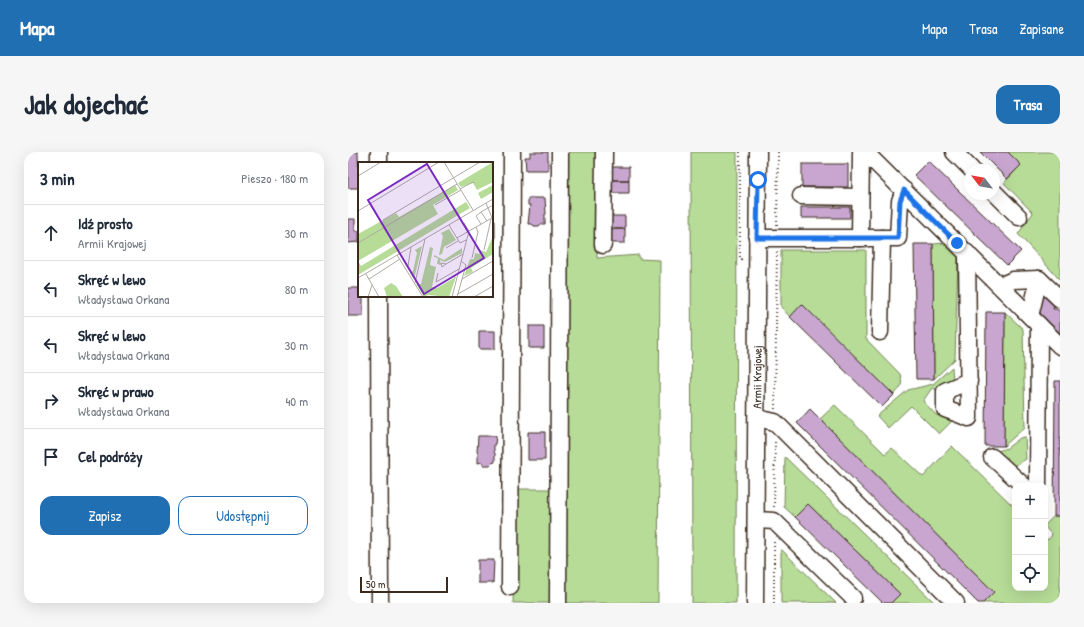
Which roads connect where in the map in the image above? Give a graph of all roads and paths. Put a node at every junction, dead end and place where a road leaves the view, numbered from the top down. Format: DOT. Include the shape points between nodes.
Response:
graph roads {
  1 [pos="378,152"];
  2 [pos="512,152"];
  3 [pos="560,152"];
  4 [pos="604,152"];
  5 [pos="740,152"];
  6 [pos="758,152"];
  7 [pos="778,152"];
  8 [pos="861,152"];
  9 [pos="865,152"];
  10 [pos="954,152"];
  11 [pos="379,162"];
  12 [pos="966,164"];
  13 [pos="904,190"];
  14 [pos="801,196"];
  15 [pos="860,197"];
  16 [pos="1000,198"];
  17 [pos="1019,217"];
  18 [pos="757,238"];
  19 [pos="777,238"];
  20 [pos="860,238"];
  21 [pos="882,238"];
  22 [pos="603,245"];
  23 [pos="967,253"];
  24 [pos="740,260"];
  25 [pos="1039,279"];
  26 [pos="1000,286"];
  27 [pos="379,297"];
  28 [pos="1060,299"];
  29 [pos="1035,321"];
  30 [pos="880,332"];
  31 [pos="1060,346"];
  32 [pos="969,380"];
  33 [pos="757,418"];
  34 [pos="775,422"];
  35 [pos="992,457"];
  36 [pos="1038,468"];
  37 [pos="1008,472"];
  38 [pos="1021,483"];
  39 [pos="1038,483"];
  40 [pos="757,520"];
  41 [pos="774,521"];
  42 [pos="510,587"];
  43 [pos="852,598"];
  44 [pos="380,603"];
  45 [pos="558,603"];
  46 [pos="755,603"];
  47 [pos="774,603"];
  48 [pos="956,603"];
  1 -- 11 [label="street"];
  2 -- 42 [label="street"];
  3 -- 45 [label="street"];
  4 -- 22 [label="street"];
  5 -- 24 [label="path"];
  6 -- 18 [label="street, Armii Krajowej"];
  7 -- 19 [label="path"];
  8 -- 15 [label="street"];
  9 -- 13 [label="street"];
  10 -- 12 [label="street"];
  13 -- 21 [label="street" via="900,201 898,238"];
  13 -- 23 [label="street"];
  14 -- 15 [label="street"];
  15 -- 20 [label="street"];
  16 -- 17 [label="street"];
  18 -- 19 [label="street"];
  18 -- 33 [label="street, Armii Krajowej"];
  19 -- 20 [label="street"];
  19 -- 34 [label="path"];
  20 -- 21 [label="street"];
  21 -- 30 [label="street"];
  23 -- 26 [label="street"];
  23 -- 32 [label="street"];
  25 -- 26 [label="street" via="1013,280"];
  25 -- 28 [label="street"];
  25 -- 29 [label="street"];
  26 -- 29 [label="street"];
  27 -- 44 [label="street"];
  29 -- 31 [label="street"];
  29 -- 36 [label="street"];
  33 -- 34 [label="street"];
  33 -- 40 [label="street, Armii Krajowej"];
  34 -- 41 [label="path"];
  34 -- 48 [label="street"];
  35 -- 37 [label="street"];
  36 -- 37 [label="street"];
  36 -- 39 [label="street"];
  37 -- 38 [label="street"];
  40 -- 41 [label="street"];
  40 -- 46 [label="street, Armii Krajowej"];
  41 -- 43 [label="street"];
  41 -- 47 [label="path"];
}
